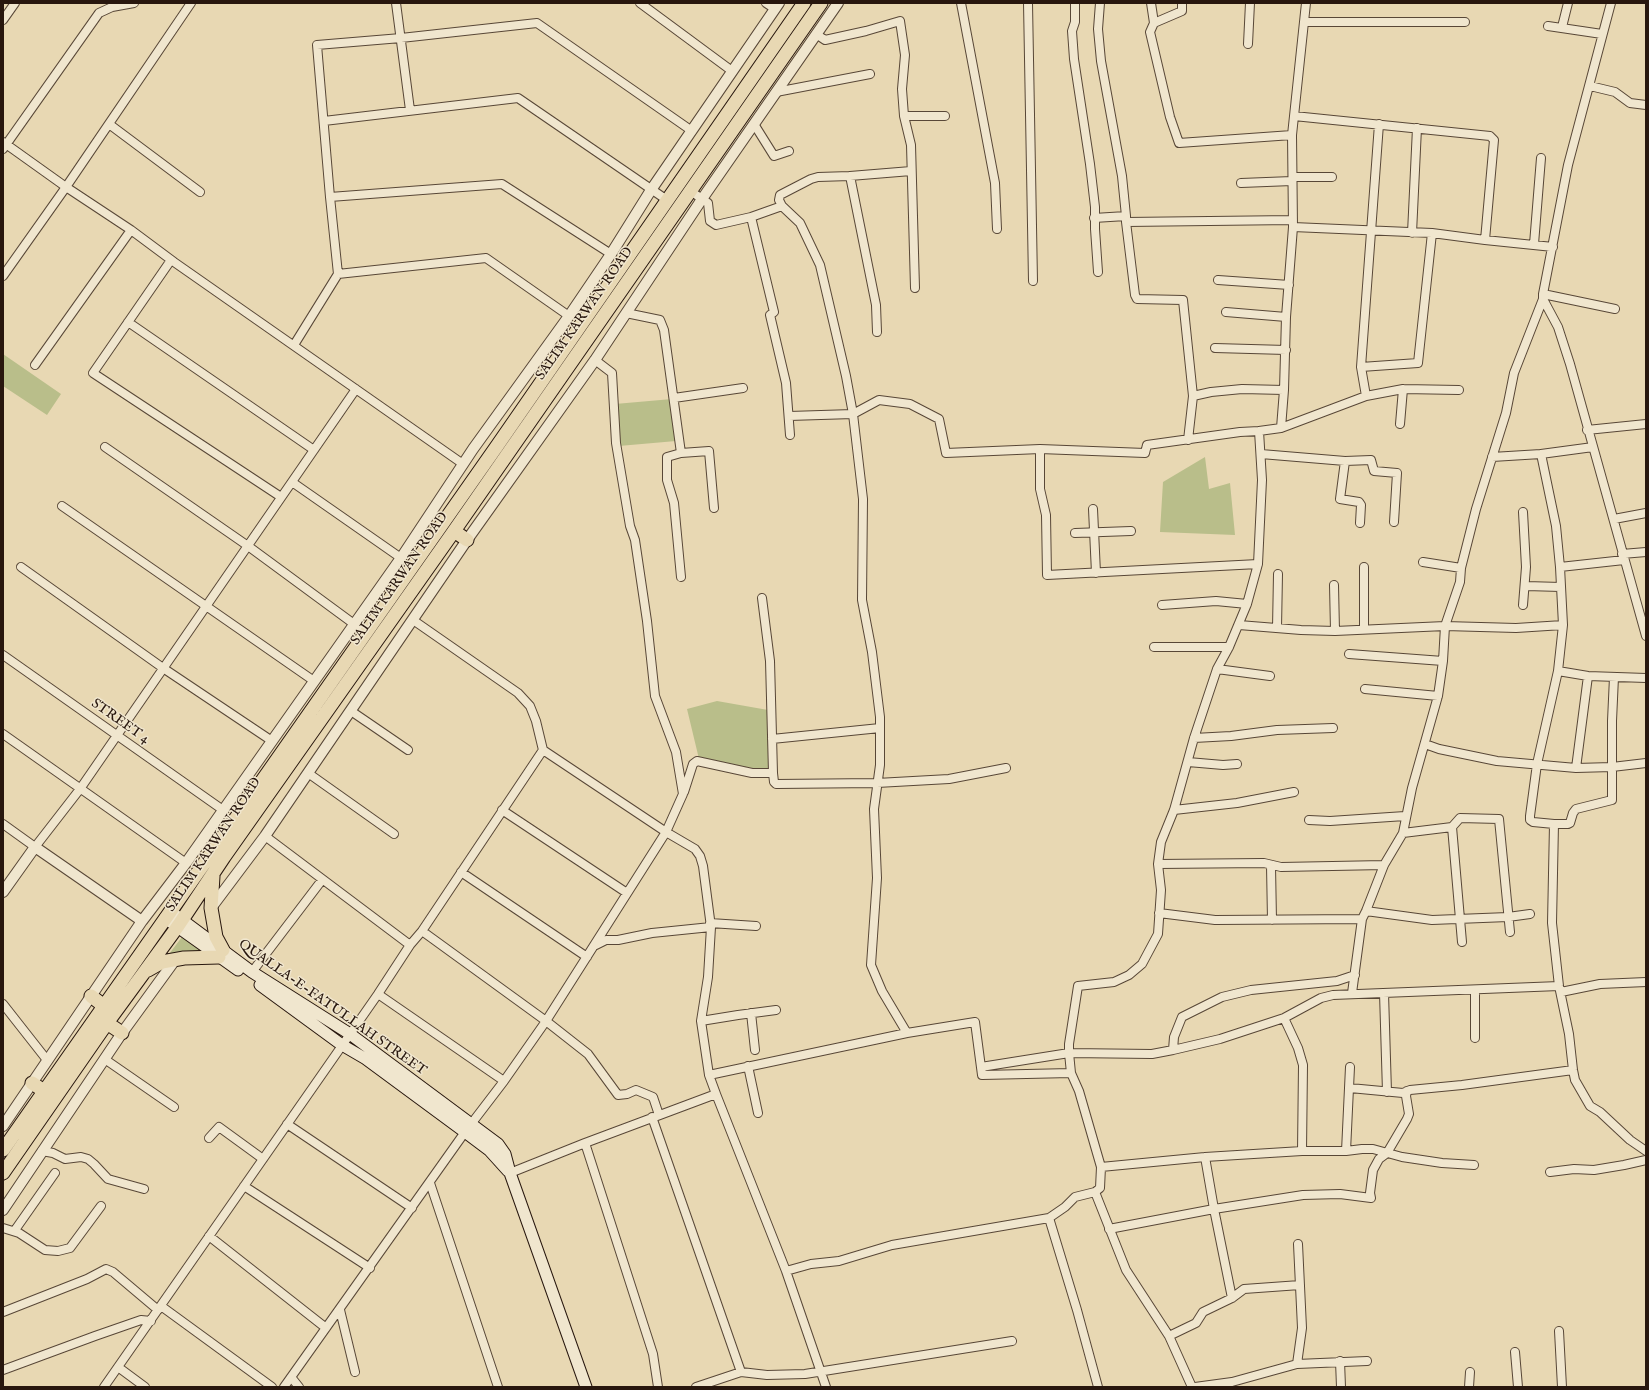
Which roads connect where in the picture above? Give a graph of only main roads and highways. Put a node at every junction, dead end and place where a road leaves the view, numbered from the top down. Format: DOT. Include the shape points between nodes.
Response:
graph roads {
  1 [pos="804,3"];
  2 [pos="821,3"];
  3 [pos="502,451"];
  4 [pos="454,531"];
  5 [pos="467,540"];
  6 [pos="213,873"];
  7 [pos="168,914"];
  8 [pos="180,923"];
  9 [pos="221,953"];
  10 [pos="146,970"];
  11 [pos="91,996"];
  12 [pos="104,1006"];
  13 [pos="107,1023"];
  14 [pos="122,1033"];
  15 [pos="32,1083"];
  16 [pos="44,1091"];
  17 [pos="468,1128"];
  18 [pos="3,1150"];
  19 [pos="3,1173"];
  20 [pos="586,1387"];
  1 -- 3 [label="main road, SALIM KARWAN ROAD" via="667,200"];
  2 -- 3 [label="main road, SALIM KARWAN ROAD"];
  3 -- 4 [label="main road, SALIM KARWAN ROAD"];
  3 -- 7 [label="main road, SALIM KARWAN ROAD" via="367,631"];
  4 -- 5 [label="main road"];
  4 -- 6 [label="main road, SALIM KARWAN ROAD"];
  6 -- 8 [label="main road, SALIM KARWAN ROAD"];
  6 -- 9 [label="main road" via="211,908"];
  7 -- 8 [label="main road, QUALLA-E-FATULLAH STREET"];
  7 -- 12 [label="main road, SALIM KARWAN ROAD"];
  8 -- 9 [label="main road, QUALLA-E-FATULLAH STREET"];
  8 -- 10 [label="main road, SALIM KARWAN ROAD"];
  9 -- 10 [label="main road" via="162,962"];
  9 -- 17 [label="main road, QUALLA-E-FATULLAH STREET" via="342,1045"];
  9 -- 17 [label="main road, QUALLA-E-FATULLAH STREET" via="350,1034"];
  10 -- 13 [label="main road, SALIM KARWAN ROAD"];
  11 -- 12 [label="main road"];
  12 -- 16 [label="main road, SALIM KARWAN ROAD"];
  13 -- 14 [label="main road"];
  13 -- 19 [label="main road, SALIM KARWAN ROAD"];
  15 -- 16 [label="main road"];
  16 -- 18 [label="main road, SALIM KARWAN ROAD"];
  17 -- 20 [label="main road, QUALLA-E-FATULLAH STREET" via="498,1144 505,1154"];
}
